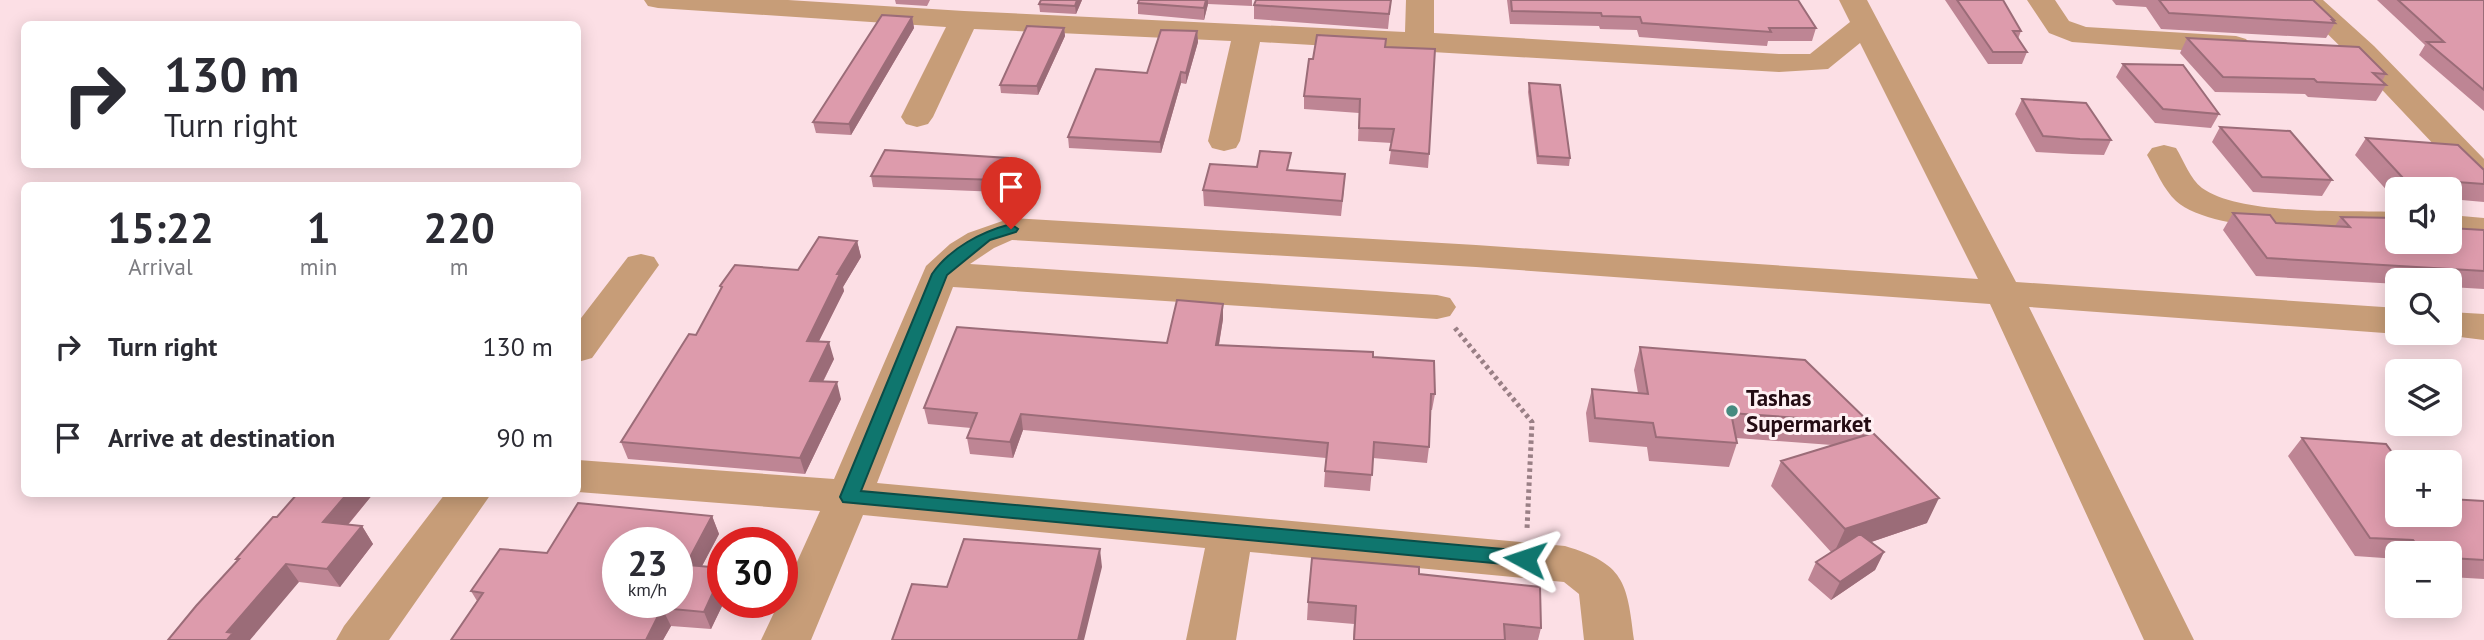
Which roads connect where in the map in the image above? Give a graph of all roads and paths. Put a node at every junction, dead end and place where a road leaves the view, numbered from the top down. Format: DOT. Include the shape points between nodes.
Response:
graph roads {
  1 [pos="658,0"];
  2 [pos="1420,0"];
  3 [pos="2041,0"];
  4 [pos="2307,0"];
  5 [pos="1858,13"];
  6 [pos="964,20"];
  7 [pos="1248,32"];
  8 [pos="1419,41"];
  9 [pos="2266,47"];
  10 [pos="2322,50"];
  11 [pos="2363,52"];
  12 [pos="917,117"];
  13 [pos="1224,141"];
  14 [pos="2164,155"];
  15 [pos="2484,178"];
  16 [pos="2385,222"];
  17 [pos="2462,227"];
  18 [pos="2484,229"];
  19 [pos="641,265"];
  20 [pos="939,274"];
  21 [pos="2003,292"];
  22 [pos="1437,307"];
  23 [pos="2385,320"];
  24 [pos="2462,326"];
  25 [pos="2484,327"];
  26 [pos="581,345"];
  27 [pos="581,476"];
  28 [pos="468,497"];
  29 [pos="849,497"];
  30 [pos="1231,533"];
  31 [pos="1525,559"];
  32 [pos="361,640"];
  33 [pos="786,640"];
  34 [pos="1211,640"];
  35 [pos="1609,640"];
  36 [pos="2168,640"];
  1 -- 6 [label="street"];
  2 -- 8 [label="street"];
  3 -- 9 [label="street" via="2059,27 2082,36"];
  4 -- 11 [label="street"];
  5 -- 8 [label="street" via="1827,57 1816,63"];
  5 -- 21 [label="street"];
  6 -- 7 [label="street"];
  6 -- 12 [label="street"];
  7 -- 8 [label="street"];
  7 -- 13 [label="street"];
  10 -- 11 [label="street"];
  11 -- 15 [label="street"];
  14 -- 16 [label="street" via="2182,188 2214,208 2242,214"];
  17 -- 18 [label="street"];
  19 -- 26 [label="street"];
  20 -- 21 [label="street" via="985,237 1026,229"];
  20 -- 22 [label="street"];
  20 -- 29 [label="street"];
  21 -- 23 [label="street"];
  21 -- 36 [label="street"];
  22 -- 31 [label="path" via="1532,422"];
  24 -- 25 [label="street"];
  27 -- 29 [label="street"];
  28 -- 32 [label="street"];
  29 -- 30 [label="street"];
  29 -- 33 [label="street"];
  30 -- 31 [label="street"];
  30 -- 34 [label="street"];
  31 -- 35 [label="street" via="1591,573 1604,594"];
}
